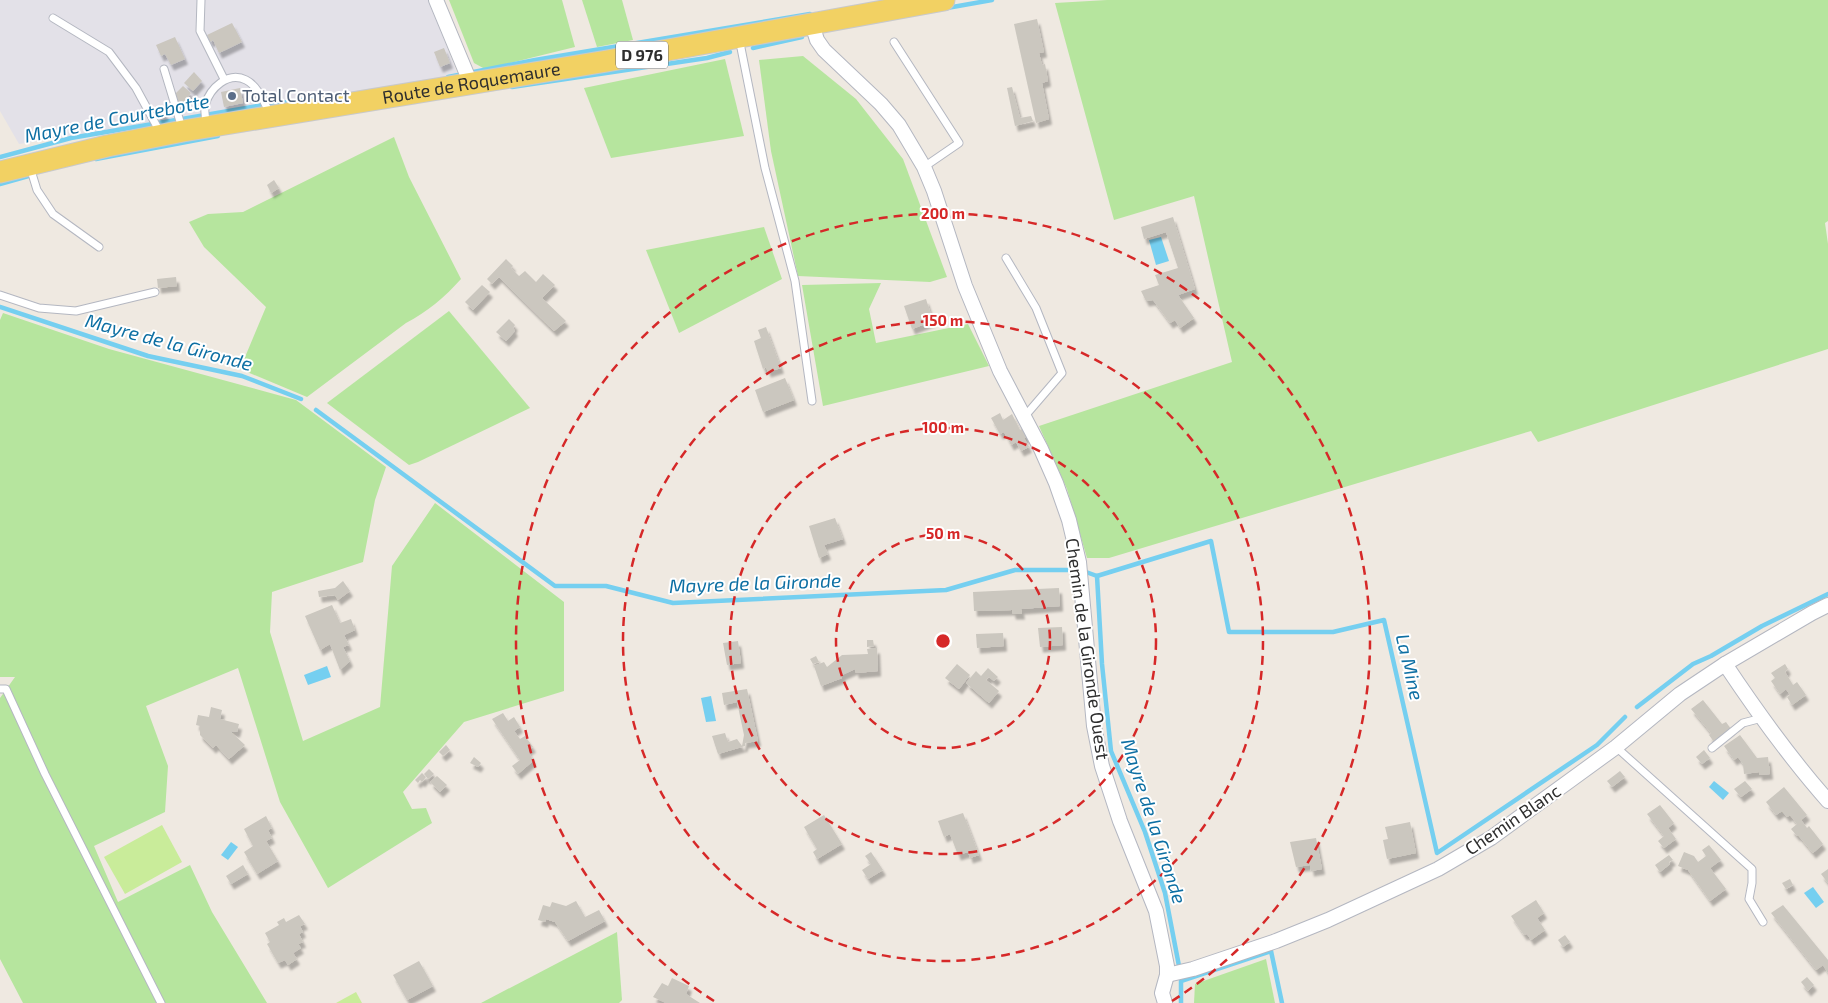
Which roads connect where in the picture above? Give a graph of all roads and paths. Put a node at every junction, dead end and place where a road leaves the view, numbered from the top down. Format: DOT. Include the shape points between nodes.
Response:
graph roads {
  1 [pos="201,0"];
  2 [pos="436,0"];
  3 [pos="944,0"];
  4 [pos="54,18"];
  5 [pos="812,24"];
  6 [pos="739,38"];
  7 [pos="894,42"];
  8 [pos="164,69"];
  9 [pos="224,79"];
  10 [pos="471,84"];
  11 [pos="271,117"];
  12 [pos="207,127"];
  13 [pos="183,131"];
  14 [pos="162,135"];
  15 [pos="29,164"];
  16 [pos="924,167"];
  17 [pos="0,172"];
  18 [pos="98,247"];
  19 [pos="1006,258"];
  20 [pos="154,292"];
  21 [pos="0,295"];
  22 [pos="812,401"];
  23 [pos="1024,416"];
  24 [pos="1828,606"];
  25 [pos="1725,664"];
  26 [pos="0,689"];
  27 [pos="1762,718"];
  28 [pos="1616,747"];
  29 [pos="1712,748"];
  30 [pos="1828,801"];
  31 [pos="1763,922"];
  32 [pos="1167,975"];
  33 [pos="1164,998"];
  34 [pos="161,1003"];
  35 [pos="1152,1003"];
  1 -- 9 [label="lane" via="200,31"];
  2 -- 10 [label="street"];
  3 -- 5 [label="main road, Route de Roquemaure / D 976"];
  4 -- 14 [label="lane" via="109,52 136,88"];
  5 -- 6 [label="main road, Route de Roquemaure / D 976"];
  5 -- 16 [label="street, Chemin de la Gironde Ouest" via="824,50 899,125"];
  6 -- 10 [label="main road, Route de Roquemaure / D 976"];
  6 -- 22 [label="lane" via="765,168 795,281"];
  7 -- 16 [label="lane" via="959,143"];
  8 -- 13 [label="lane"];
  9 -- 11 [label="lane" via="238,77 247,80 258,91"];
  9 -- 12 [label="lane" via="205,106"];
  10 -- 11 [label="main road, Route de Roquemaure / D 976"];
  11 -- 12 [label="main road, Route de Roquemaure / D 976"];
  12 -- 13 [label="main road, Route de Roquemaure / D 976"];
  13 -- 14 [label="main road, Route de Roquemaure / D 976"];
  14 -- 15 [label="main road, Route de Roquemaure / D 976"];
  15 -- 17 [label="main road, Route de Roquemaure / D 976"];
  15 -- 18 [label="lane" via="37,190 53,214"];
  16 -- 23 [label="street, Chemin de la Gironde Ouest" via="965,286 1000,371"];
  19 -- 23 [label="lane" via="1036,308 1062,374"];
  20 -- 21 [label="lane" via="76,311 39,308"];
  23 -- 32 [label="street, Chemin de la Gironde Ouest" via="1056,483 1069,520 1079,562 1094,726 1102,766 1156,911"];
  24 -- 25 [label="street, Chemin Blanc"];
  25 -- 27 [label="street"];
  25 -- 28 [label="street, Chemin Blanc" via="1680,694"];
  26 -- 34 [label="lane" via="6,689 45,774"];
  27 -- 29 [label="lane" via="1743,723"];
  27 -- 30 [label="street"];
  28 -- 31 [label="lane" via="1752,869 1749,900"];
  28 -- 32 [label="street, Chemin Blanc" via="1491,838 1438,870 1276,941"];
  32 -- 33 [label="street, Chemin de la Gironde Ouest"];
  33 -- 35 [label="street"];
}
